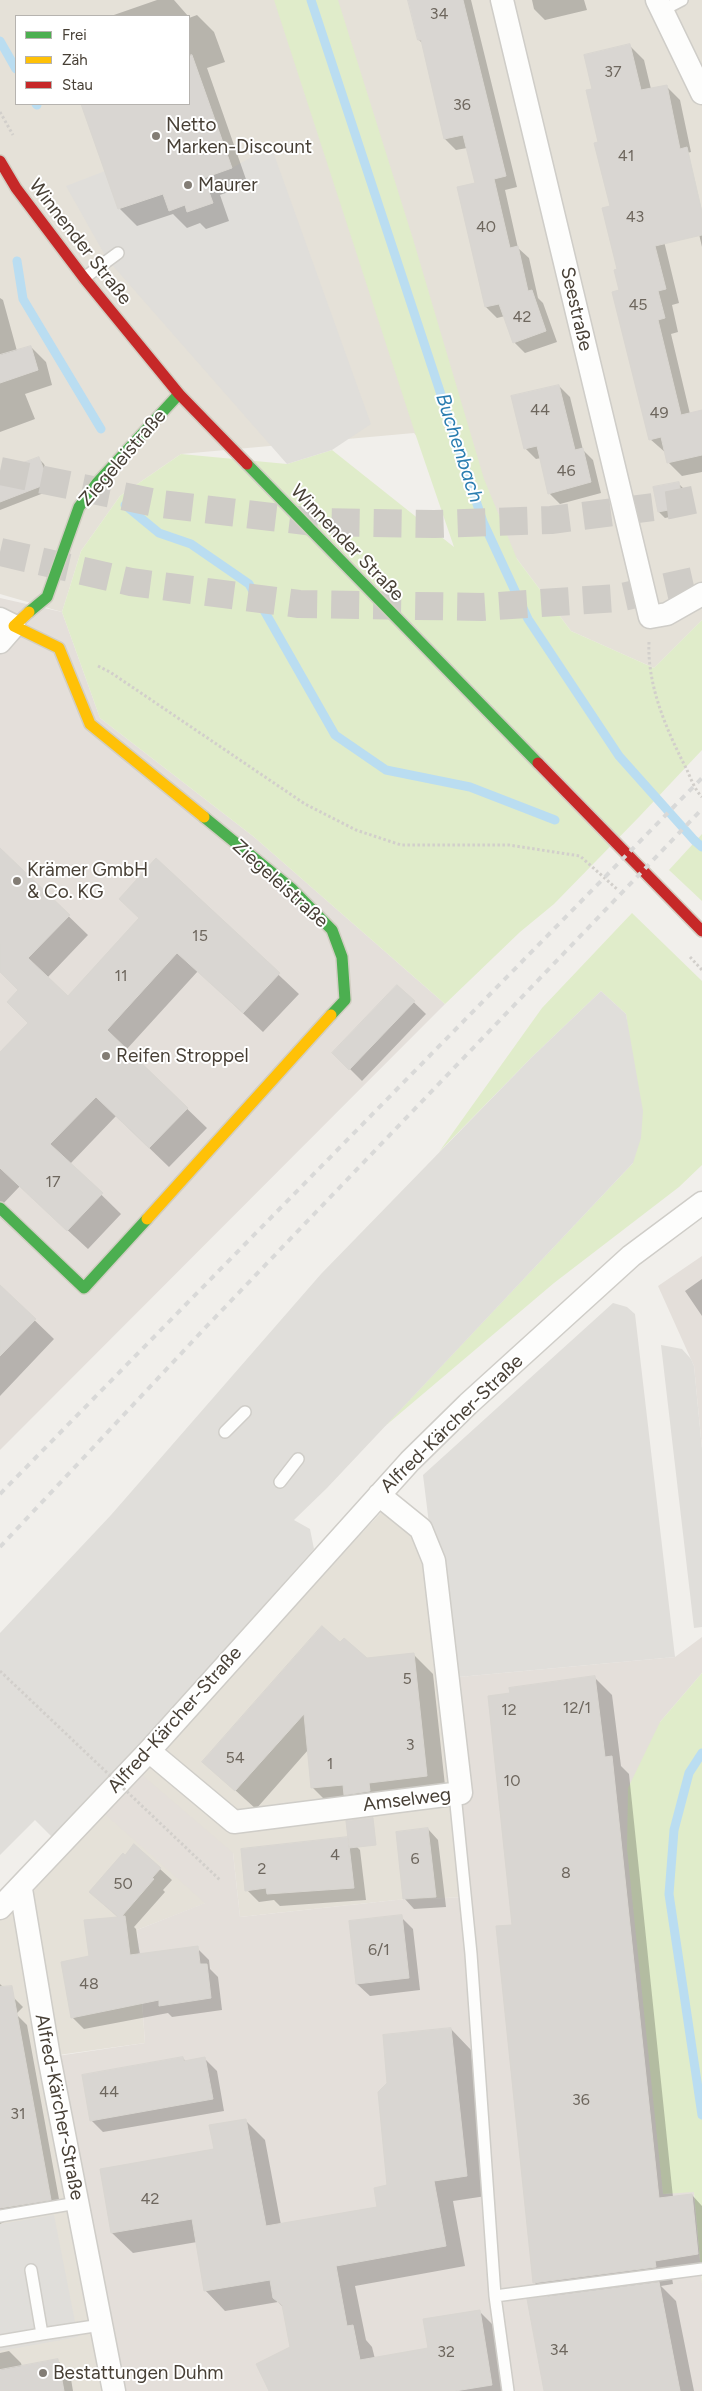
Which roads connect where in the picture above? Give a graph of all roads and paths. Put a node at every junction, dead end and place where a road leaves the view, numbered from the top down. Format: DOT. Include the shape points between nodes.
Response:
graph roads {
  1 [pos="502,0"];
  2 [pos="682,0"];
  3 [pos="658,5"];
  4 [pos="702,93"];
  5 [pos="0,161"];
  6 [pos="118,253"];
  7 [pos="84,278"];
  8 [pos="179,394"];
  9 [pos="702,594"];
  10 [pos="650,617"];
  11 [pos="5,629"];
  12 [pos="59,648"];
  13 [pos="702,797"];
  14 [pos="622,892"];
  15 [pos="699,928"];
  16 [pos="689,956"];
  17 [pos="702,970"];
  18 [pos="702,1203"];
  19 [pos="0,1208"];
  20 [pos="245,1412"];
  21 [pos="225,1432"];
  22 [pos="298,1460"];
  23 [pos="280,1482"];
  24 [pos="379,1495"];
  25 [pos="0,1671"];
  26 [pos="149,1750"];
  27 [pos="456,1794"];
  28 [pos="221,1881"];
  29 [pos="20,1889"];
  30 [pos="0,1908"];
  31 [pos="77,2203"];
  32 [pos="0,2216"];
  33 [pos="702,2269"];
  34 [pos="30,2270"];
  35 [pos="495,2296"];
  36 [pos="100,2325"];
  37 [pos="42,2334"];
  38 [pos="0,2341"];
  39 [pos="114,2391"];
  40 [pos="508,2391"];
  1 -- 10 [label="street, Seestraße"];
  2 -- 3 [label="lane"];
  3 -- 4 [label="street"];
  5 -- 7 [label="street, Winnender Straße" via="16,188"];
  6 -- 7 [label="lane"];
  7 -- 8 [label="street, Winnender Straße"];
  8 -- 11 [label="street, Ziegeleistraße" via="79,507 47,597"];
  8 -- 15 [label="street, Winnender Straße"];
  9 -- 10 [label="street" via="667,614"];
  10 -- 13 [label="path" via="648,659 658,699 673,743"];
  11 -- 12 [label="street, Ziegeleistraße"];
  12 -- 14 [label="path" via="110,672 304,804 356,830 401,845 509,845 580,856"];
  12 -- 19 [label="street, Ziegeleistraße" via="90,724 292,889 332,930 342,957 345,1000 84,1288"];
  16 -- 17 [label="path"];
  18 -- 24 [label="street, Alfred-Kärcher-Straße" via="631,1256 468,1404"];
  20 -- 21 [label="lane"];
  22 -- 23 [label="lane"];
  24 -- 26 [label="street, Alfred-Kärcher-Straße"];
  24 -- 27 [label="street, Amselweg" via="421,1529 434,1561 461,1793"];
  25 -- 28 [label="path, bridge"];
  26 -- 27 [label="street, Amselweg" via="234,1822"];
  26 -- 29 [label="street, Alfred-Kärcher-Straße"];
  27 -- 35 [label="lane" via="471,1954"];
  29 -- 30 [label="street"];
  29 -- 31 [label="street, Alfred-Kärcher-Straße"];
  31 -- 32 [label="lane"];
  31 -- 36 [label="street, Alfred-Kärcher-Straße"];
  33 -- 35 [label="lane"];
  34 -- 37 [label="lane"];
  35 -- 40 [label="lane"];
  36 -- 37 [label="lane"];
  36 -- 39 [label="street, Alfred-Kärcher-Straße"];
  37 -- 38 [label="lane"];
}
